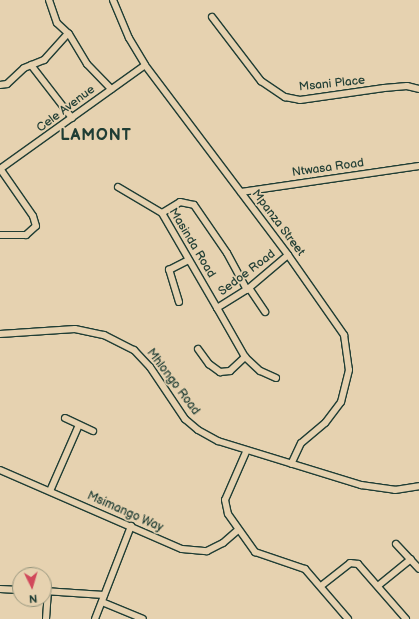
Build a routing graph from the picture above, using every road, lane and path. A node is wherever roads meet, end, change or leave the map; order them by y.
1 (49, 0) edge
2 (113, 0) edge
3 (212, 17) dead end
4 (68, 33) junction
5 (145, 65) junction
6 (31, 66) junction
7 (0, 85) edge
8 (111, 89) junction
9 (419, 89) edge
10 (72, 118) junction
11 (419, 166) edge
12 (0, 170) edge
13 (118, 187) dead end
14 (240, 192) junction
15 (162, 212) junction
16 (0, 235) edge
17 (288, 255) junction
18 (189, 260) junction
19 (248, 289) junction
20 (179, 302) dead end
21 (217, 308) junction
22 (265, 312) dead end
23 (0, 334) edge
24 (198, 349) dead end
25 (245, 357) junction
26 (276, 378) dead end
27 (65, 418) dead end
28 (79, 425) junction
29 (93, 431) dead end
30 (246, 452) junction
31 (291, 464) junction
32 (0, 470) edge
33 (419, 486) edge
34 (50, 491) junction
35 (130, 526) junction
36 (238, 530) junction
37 (396, 544) dead end
38 (411, 559) junction
39 (419, 569) edge
40 (378, 585) junction
41 (321, 586) junction
42 (0, 589) edge
43 (12, 590) edge
44 (52, 591) edge
45 (104, 595) junction
46 (102, 602) junction
47 (46, 607) edge
48 (46, 619) edge
49 (95, 619) edge
50 (143, 619) edge
51 (348, 619) edge
52 (406, 619) edge

1 - 4 street
2 - 5 street, Mpanza Street
3 - 9 street, Msani Place
4 - 6 street
4 - 8 street
5 - 8 street, Cele Avenue
5 - 14 street, Mpanza Street
6 - 7 street
6 - 10 street
8 - 10 street, Cele Avenue
10 - 12 street, Cele Avenue
11 - 14 street, Ntwasa Road
12 - 16 street, Cele Avenue
13 - 15 street, Masinda Road
14 - 17 street, Mpanza Street
15 - 18 street, Masinda Road
15 - 19 street
17 - 19 street, Sedoe Road
17 - 31 street, Mpanza Street
18 - 20 street
18 - 21 street, Masinda Road
19 - 21 street, Sedoe Road
19 - 22 street
21 - 25 street, Sedoe Road
23 - 30 street, Mhlongo Road
24 - 25 street
25 - 26 street, Sedoe Road
27 - 28 street
28 - 29 street
28 - 34 street
30 - 31 street, Mhlongo Road
30 - 36 street
31 - 33 street, Mhlongo Road
32 - 34 street, Msimango Way
34 - 35 street, Msimango Way
35 - 36 street, Msimango Way
35 - 45 street
36 - 41 street
37 - 38 street
38 - 39 street
38 - 40 street
40 - 41 street
40 - 52 street
41 - 51 street
42 - 43 street
44 - 45 street
45 - 46 street
46 - 49 street
46 - 50 street
47 - 48 street

